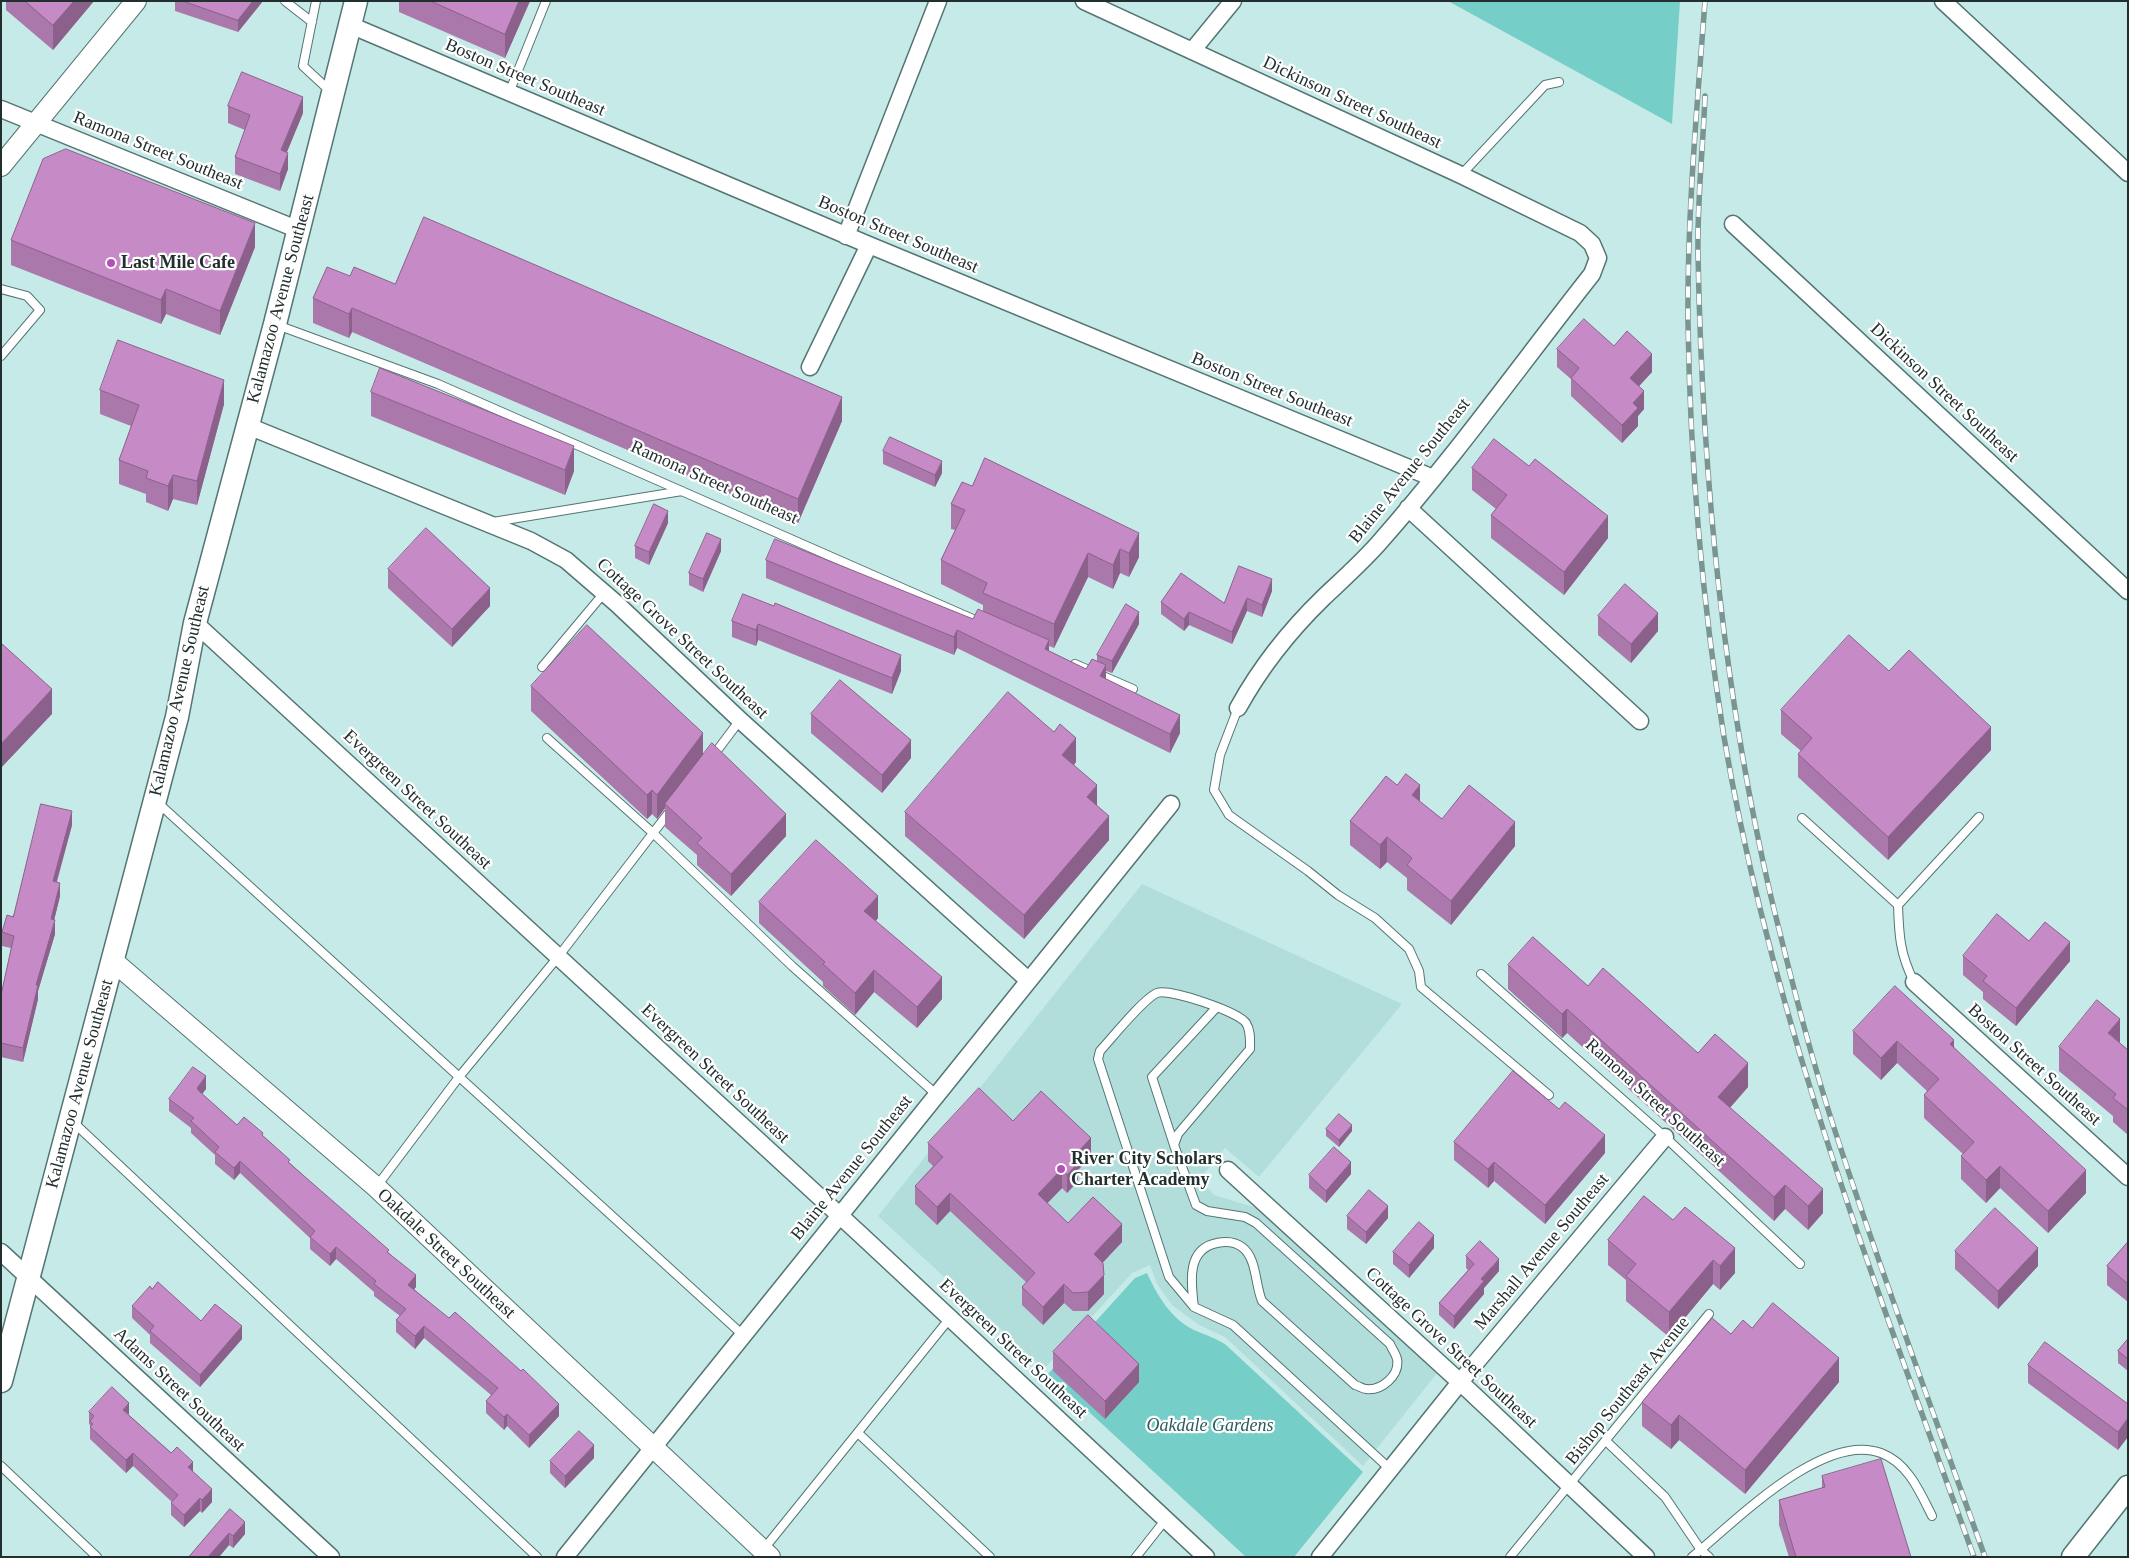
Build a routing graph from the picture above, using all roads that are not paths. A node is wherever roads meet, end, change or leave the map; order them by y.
1 (136, 1) edge
2 (285, 1) edge
3 (316, 1) edge
4 (356, 1) edge
5 (546, 1) edge
6 (938, 1) edge
7 (1084, 1) edge
8 (1233, 1) edge
9 (1943, 1) edge
10 (312, 22) junction
11 (350, 25) junction
12 (1192, 51) junction
13 (1559, 82) dead end
14 (509, 93) junction
15 (333, 94) junction
16 (1, 109) edge
17 (36, 122) junction
18 (1, 166) edge
19 (2128, 173) edge
20 (1462, 175) junction
21 (1732, 224) dead end
22 (299, 230) junction
23 (846, 236) junction
24 (869, 246) junction
25 (1596, 251) joint
26 (1, 289) edge
27 (275, 324) junction
28 (1, 356) edge
29 (810, 367) dead end
30 (248, 426) junction
31 (1433, 478) junction
32 (682, 491) junction
33 (1408, 508) junction
34 (484, 523) junction
35 (2128, 591) edge
36 (604, 593) junction
37 (195, 623) junction
38 (989, 626) edge
39 (1070, 662) edge
40 (542, 667) dead end
41 (1133, 689) dead end
42 (1238, 708) joint
43 (740, 720) junction
44 (1640, 721) dead end
45 (546, 738) dead end
46 (706, 766) edge
47 (154, 799) junction
48 (677, 803) edge
49 (1171, 804) dead end
50 (1980, 817) dead end
51 (1802, 818) dead end
52 (653, 833) junction
53 (1898, 905) junction
54 (558, 957) junction
55 (113, 961) junction
56 (1481, 974) dead end
57 (1028, 980) junction
58 (1914, 982) joint
59 (1216, 1008) junction
60 (459, 1077) junction
61 (937, 1095) junction
62 (1548, 1095) dead end
63 (71, 1120) junction
64 (1664, 1137) junction
65 (1174, 1145) junction
66 (1228, 1170) dead end
67 (2128, 1177) edge
68 (376, 1188) junction
69 (840, 1216) junction
70 (1, 1252) edge
71 (1800, 1264) dead end
72 (28, 1278) junction
73 (1194, 1307) junction
74 (1709, 1314) dead end
75 (950, 1318) junction
76 (744, 1336) junction
77 (1, 1381) edge
78 (1460, 1382) junction
79 (858, 1433) junction
80 (1606, 1441) junction
81 (654, 1449) junction
82 (1, 1466) edge
83 (1390, 1469) junction
84 (1570, 1486) junction
85 (2128, 1487) edge
86 (1932, 1516) dead end
87 (1166, 1519) junction
88 (1701, 1550) junction
89 (763, 1555) edge
90 (97, 1557) edge
91 (331, 1557) edge
92 (537, 1557) edge
93 (565, 1557) edge
94 (990, 1557) edge
95 (1136, 1557) edge
96 (1206, 1557) edge
97 (1320, 1557) edge
98 (1510, 1557) edge
99 (1646, 1557) edge
100 (1692, 1557) edge
101 (1709, 1557) edge
102 (2073, 1557) edge

1 - 17 street
2 - 10 lane
3 - 10 lane
4 - 11 main road, Kalamazoo Avenue Southeast
5 - 14 lane
6 - 23 street
7 - 12 street, Dickinson Street Southeast
8 - 12 street
9 - 19 street
10 - 15 lane
11 - 14 street, Boston Street Southeast
11 - 15 main road, Kalamazoo Avenue Southeast
12 - 20 street, Dickinson Street Southeast
13 - 20 lane
14 - 23 street, Boston Street Southeast
15 - 22 main road, Kalamazoo Avenue Southeast
16 - 17 street, Ramona Street Southeast
17 - 18 street
17 - 22 street, Ramona Street Southeast
20 - 25 street, Dickinson Street Southeast
21 - 35 street, Dickinson Street Southeast
22 - 27 main road, Kalamazoo Avenue Southeast
23 - 24 street, Boston Street Southeast
24 - 29 street
24 - 31 street, Boston Street Southeast
25 - 31 street, Blaine Avenue Southeast
26 - 28 lane
27 - 30 main road, Kalamazoo Avenue Southeast
27 - 32 lane, Ramona Street Southeast
30 - 34 street, Cottage Grove Street Southeast
30 - 37 main road, Kalamazoo Avenue Southeast
31 - 33 street, Blaine Avenue Southeast
32 - 34 lane
32 - 38 lane, Ramona Street Southeast
33 - 42 street, Blaine Avenue Southeast
33 - 44 street
34 - 36 street, Cottage Grove Street Southeast
36 - 40 lane
36 - 43 street, Cottage Grove Street Southeast
37 - 47 main road, Kalamazoo Avenue Southeast
37 - 54 street, Evergreen Street Southeast
39 - 41 lane
42 - 62 lane
43 - 46 lane
43 - 57 street, Cottage Grove Street Southeast
45 - 52 lane
47 - 55 main road, Kalamazoo Avenue Southeast
47 - 60 lane
48 - 52 lane
49 - 57 street, Blaine Avenue Southeast
50 - 53 lane
51 - 53 lane
52 - 54 lane
52 - 61 lane
53 - 58 lane
54 - 60 lane
54 - 69 street, Evergreen Street Southeast
55 - 63 main road, Kalamazoo Avenue Southeast
55 - 68 street, Oakdale Street Southeast
56 - 64 lane, Ramona Street Southeast
57 - 61 street, Blaine Avenue Southeast
58 - 67 street, Boston Street Southeast
59 - 65 lane
59 - 65 lane
59 - 73 lane
60 - 68 lane
60 - 76 lane
61 - 69 street, Blaine Avenue Southeast
63 - 72 main road, Kalamazoo Avenue Southeast
63 - 92 lane
64 - 71 lane, Ramona Street Southeast
64 - 78 street, Marshall Avenue Southeast
65 - 73 lane
66 - 78 street, Cottage Grove Street Southeast
68 - 81 street, Oakdale Street Southeast
69 - 75 street, Evergreen Street Southeast
69 - 76 street, Blaine Avenue Southeast
70 - 72 street, Adams Street Southeast
72 - 77 main road, Kalamazoo Avenue Southeast
72 - 91 street, Adams Street Southeast
73 - 83 lane
74 - 80 lane, Bishop Southeast Avenue
75 - 79 lane
75 - 87 street, Evergreen Street Southeast
76 - 81 street, Blaine Avenue Southeast
78 - 83 street, Marshall Avenue Southeast
78 - 84 street, Cottage Grove Street Southeast
79 - 89 lane
79 - 94 lane
80 - 84 lane, Bishop Southeast Avenue
80 - 88 lane
81 - 89 street, Oakdale Street Southeast
81 - 93 street, Blaine Avenue Southeast
82 - 90 lane
83 - 97 street, Marshall Avenue Southeast
84 - 98 lane, Bishop Southeast Avenue
84 - 99 street, Cottage Grove Street Southeast
85 - 102 main road
86 - 88 lane
87 - 95 lane
87 - 96 street, Evergreen Street Southeast
88 - 100 lane
88 - 101 lane

